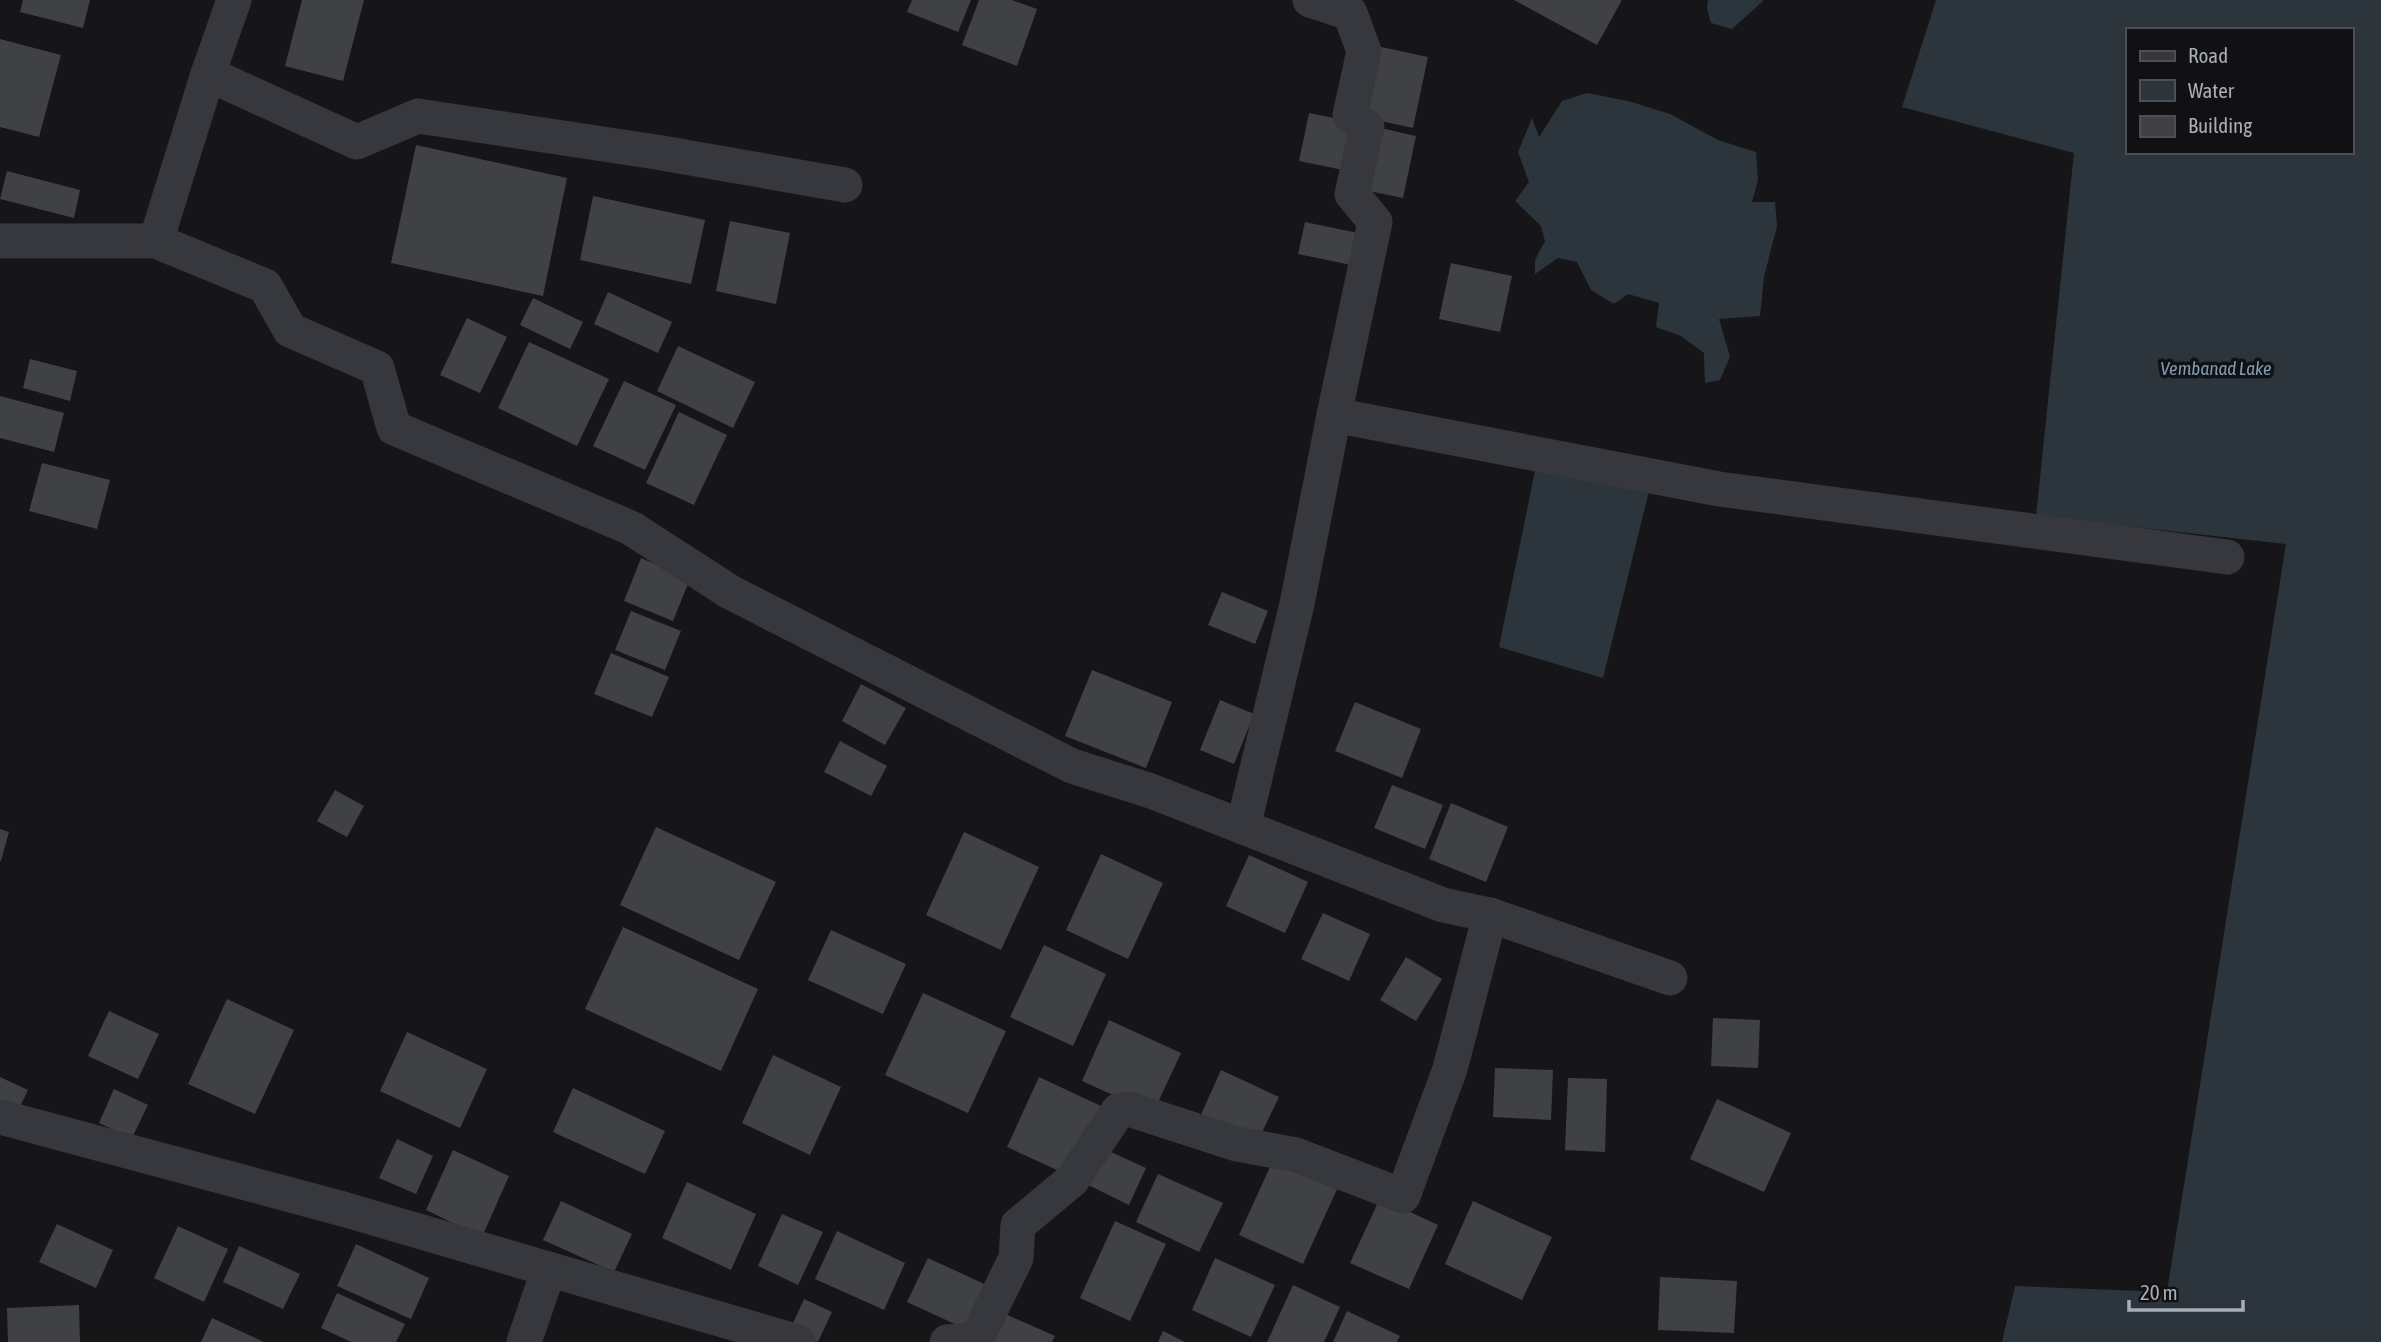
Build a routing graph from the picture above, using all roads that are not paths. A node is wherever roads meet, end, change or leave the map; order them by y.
1 (234, 0) edge
2 (1310, 0) edge
3 (208, 74) junction
4 (845, 185) dead end
5 (0, 241) edge
6 (156, 241) junction
7 (1334, 415) junction
8 (2227, 557) dead end
9 (1243, 827) junction
10 (1490, 915) junction
11 (1670, 978) dead end
12 (0, 1116) edge
13 (550, 1269) junction
14 (524, 1342) edge
15 (798, 1342) edge
16 (947, 1342) edge

1 - 3 street
2 - 7 street
3 - 4 street
3 - 6 street
5 - 6 street
6 - 9 street
7 - 8 street
7 - 9 street
9 - 10 street
10 - 11 street
10 - 16 street
12 - 13 street
13 - 14 street
13 - 15 street

